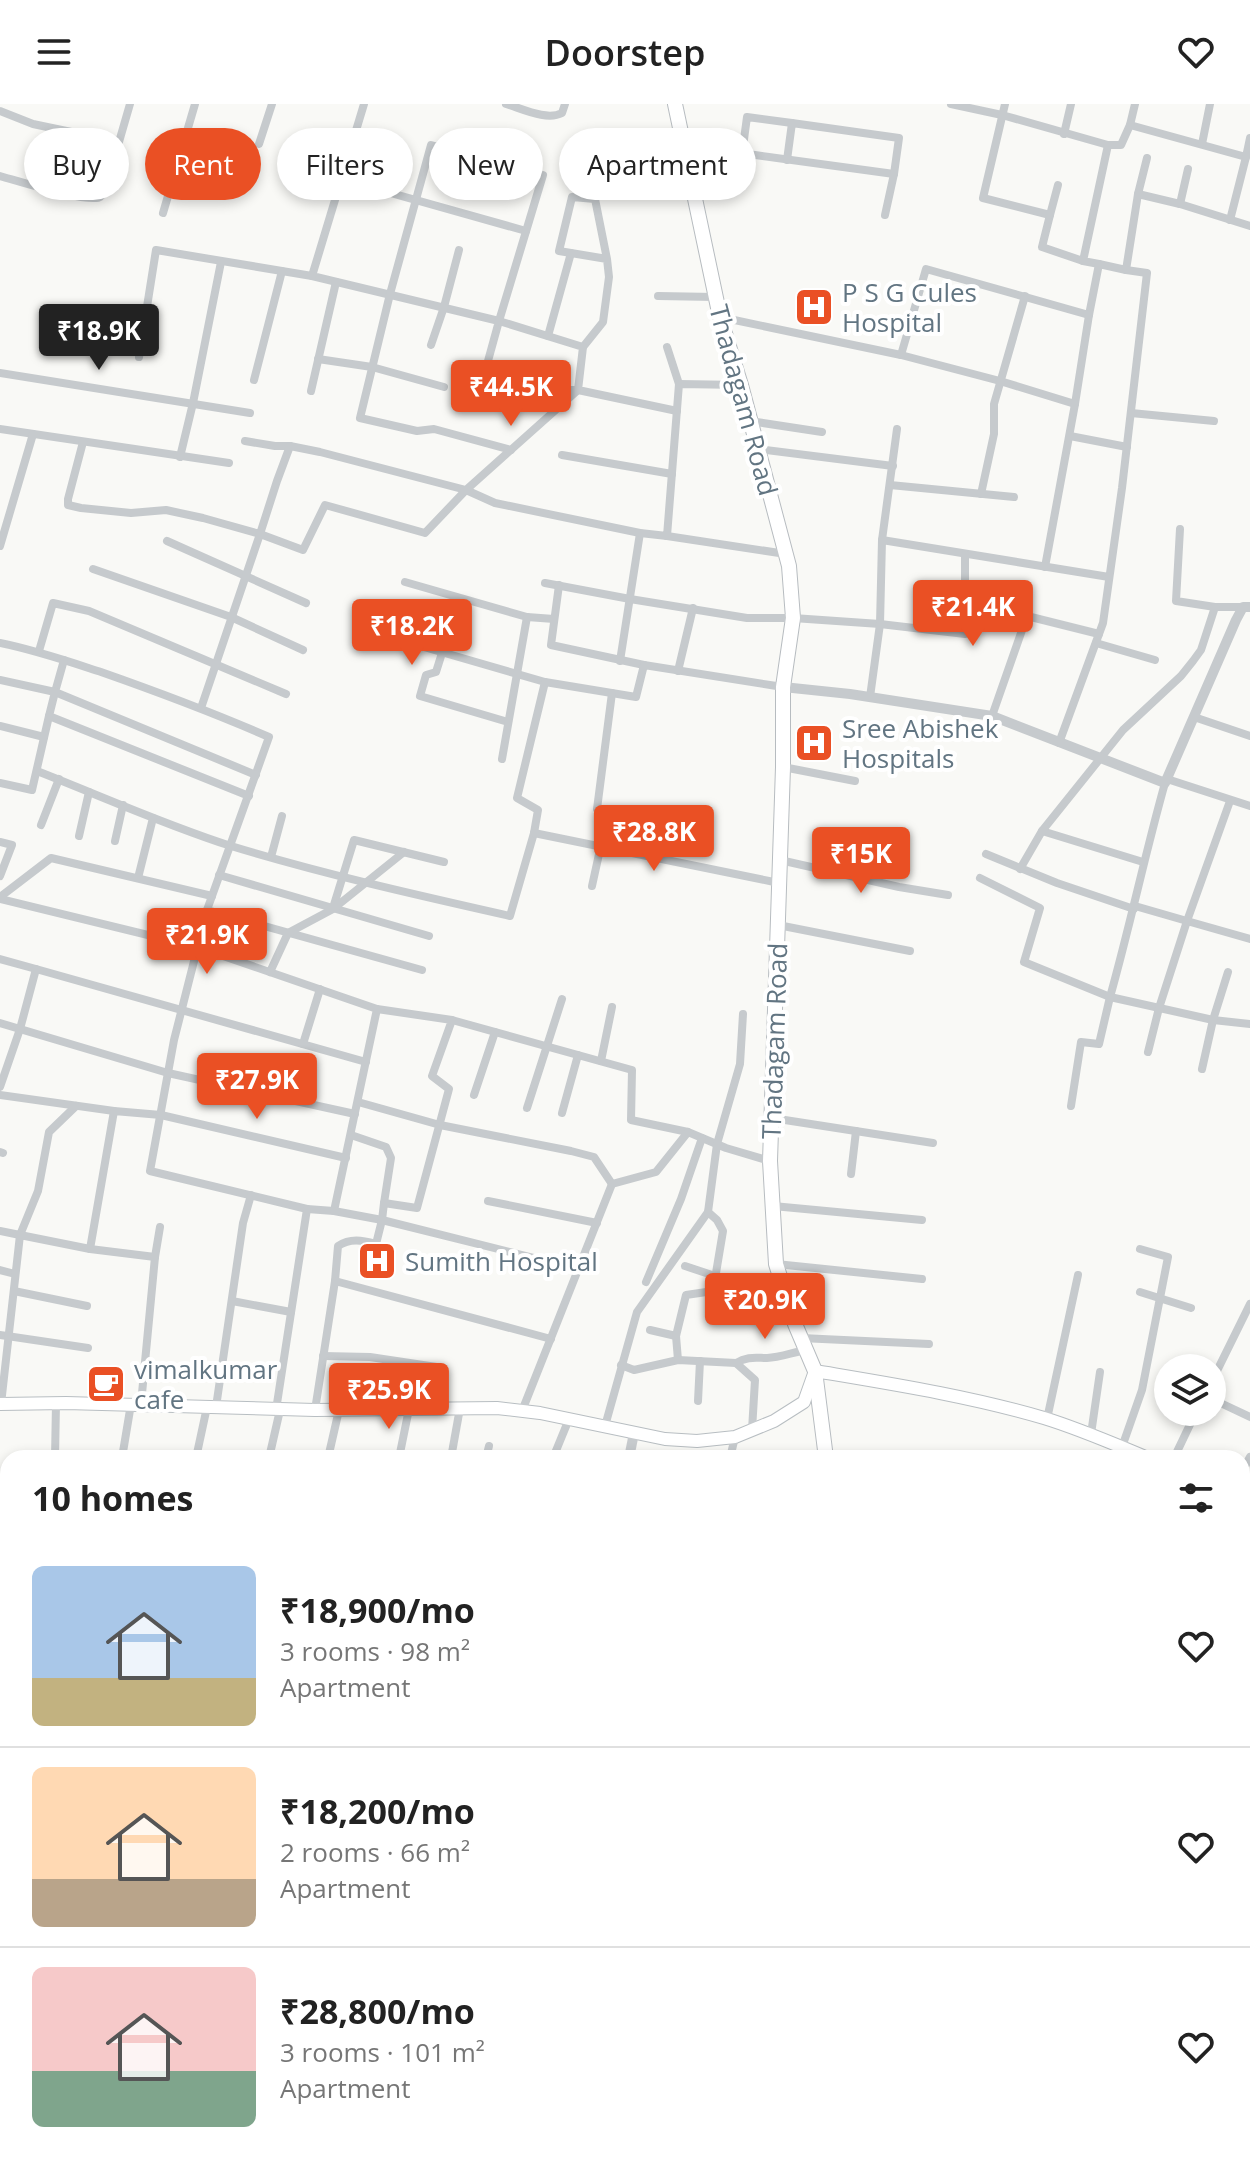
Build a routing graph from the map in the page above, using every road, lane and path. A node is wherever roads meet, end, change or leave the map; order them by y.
1 (130, 104) edge
2 (195, 104) edge
3 (272, 104) edge
4 (364, 104) edge
5 (506, 104) edge
6 (565, 104) edge
7 (675, 104) edge
8 (951, 104) edge
9 (1005, 104) edge
10 (1071, 104) edge
11 (1135, 104) edge
12 (1210, 104) edge
13 (0, 111) edge
14 (1002, 115) junction
15 (792, 123) junction
16 (1130, 125) junction
17 (52, 128) edge
18 (123, 128) edge
19 (357, 128) edge
20 (680, 128) edge
21 (746, 128) edge
22 (1064, 134) junction
23 (261, 138) edge
24 (1250, 138) edge
25 (1202, 144) junction
26 (1108, 145) junction
27 (756, 156) edge
28 (1246, 157) junction
29 (1147, 158) dead end
30 (787, 160) junction
31 (1188, 169) dead end
32 (894, 174) junction
33 (1246, 175) edge
34 (0, 176) edge
35 (24, 183) edge
36 (1058, 185) dead end
37 (1138, 194) junction
38 (335, 200) edge
39 (415, 200) junction
40 (695, 200) edge
41 (1180, 204) junction
42 (163, 213) dead end
43 (885, 215) dead end
44 (1050, 215) junction
45 (1230, 220) junction
46 (1250, 226) edge
47 (526, 231) junction
48 (459, 250) dead end
49 (571, 253) junction
50 (607, 259) junction
51 (1083, 261) junction
52 (221, 262) junction
53 (1099, 264) junction
54 (1126, 270) junction
55 (282, 271) junction
56 (312, 276) junction
57 (336, 282) junction
58 (390, 294) junction
59 (658, 296) dead end
60 (1025, 296) junction
61 (715, 297) junction
62 (444, 307) junction
63 (1089, 315) junction
64 (720, 317) junction
65 (499, 321) junction
66 (548, 336) junction
67 (431, 345) dead end
68 (583, 347) junction
69 (667, 347) dead end
70 (901, 355) junction
71 (139, 357) dead end
72 (318, 359) junction
73 (372, 367) junction
74 (0, 373) edge
75 (254, 380) dead end
76 (1000, 381) junction
77 (679, 384) junction
78 (741, 385) junction
79 (444, 387) dead end
80 (536, 390) dead end
81 (578, 390) junction
82 (311, 391) dead end
83 (193, 403) junction
84 (1075, 404) junction
85 (475, 408) dead end
86 (677, 411) junction
87 (250, 413) dead end
88 (1131, 413) junction
89 (750, 421) junction
90 (1214, 421) dead end
91 (0, 429) edge
92 (897, 429) dead end
93 (822, 432) dead end
94 (33, 434) junction
95 (1070, 436) junction
96 (245, 441) dead end
97 (83, 442) junction
98 (290, 446) junction
99 (1127, 447) junction
100 (758, 449) junction
101 (511, 450) junction
102 (562, 455) dead end
103 (180, 457) junction
104 (229, 463) dead end
105 (893, 466) junction
106 (672, 474) junction
107 (890, 485) junction
108 (466, 490) junction
109 (981, 494) junction
110 (1014, 497) dead end
111 (1180, 529) dead end
112 (640, 533) junction
113 (260, 534) junction
114 (667, 536) junction
115 (882, 540) junction
116 (167, 541) dead end
117 (0, 546) edge
118 (786, 554) junction
119 (965, 555) junction
120 (1045, 567) junction
121 (93, 569) dead end
122 (245, 577) junction
123 (1109, 577) junction
124 (405, 582) dead end
125 (545, 583) dead end
126 (559, 585) junction
127 (630, 599) junction
128 (306, 603) dead end
129 (1215, 607) junction
130 (1247, 607) edge
131 (693, 608) junction
132 (231, 617) junction
133 (527, 617) junction
134 (793, 618) junction
135 (554, 619) junction
136 (880, 624) junction
137 (1097, 639) junction
138 (0, 643) edge
139 (424, 647) dead end
140 (303, 650) dead end
141 (39, 651) junction
142 (442, 653) junction
143 (64, 660) junction
144 (1155, 660) dead end
145 (620, 661) junction
146 (216, 665) junction
147 (644, 665) junction
148 (678, 671) junction
149 (515, 675) junction
150 (0, 680) edge
151 (545, 682) junction
152 (783, 687) junction
153 (55, 692) junction
154 (612, 693) junction
155 (286, 694) dead end
156 (870, 697) junction
157 (201, 708) junction
158 (49, 716) junction
159 (992, 716) junction
160 (1194, 717) junction
161 (508, 722) junction
162 (0, 726) edge
163 (1250, 736) edge
164 (44, 737) junction
165 (1059, 743) junction
166 (502, 759) dead end
167 (1101, 759) junction
168 (783, 767) junction
169 (37, 771) junction
170 (256, 775) junction
171 (59, 779) junction
172 (855, 781) dead end
173 (1166, 781) junction
174 (0, 783) edge
175 (89, 792) junction
176 (249, 796) junction
177 (1230, 801) junction
178 (123, 805) junction
179 (1250, 806) edge
180 (597, 809) dead end
181 (282, 816) dead end
182 (153, 818) junction
183 (41, 825) dead end
184 (1042, 831) junction
185 (534, 833) junction
186 (79, 836) dead end
187 (115, 841) dead end
188 (0, 842) edge
189 (230, 845) junction
190 (601, 845) junction
191 (404, 852) junction
192 (986, 854) dead end
193 (271, 857) junction
194 (780, 860) junction
195 (444, 862) dead end
196 (1143, 862) junction
197 (1020, 869) junction
198 (219, 875) junction
199 (0, 876) edge
200 (343, 877) junction
201 (138, 878) junction
202 (980, 878) dead end
203 (366, 883) junction
204 (779, 883) junction
205 (592, 886) dead end
206 (948, 895) dead end
207 (212, 896) junction
208 (0, 898) edge
209 (1134, 908) junction
210 (333, 909) junction
211 (207, 910) junction
212 (1187, 921) junction
213 (778, 925) junction
214 (288, 933) junction
215 (429, 936) dead end
216 (1250, 939) edge
217 (197, 947) junction
218 (910, 951) dead end
219 (0, 959) edge
220 (36, 969) junction
221 (422, 970) dead end
222 (270, 972) junction
223 (1228, 972) dead end
224 (320, 989) junction
225 (1110, 997) junction
226 (562, 999) dead end
227 (612, 1007) dead end
228 (1159, 1008) junction
229 (377, 1009) junction
230 (182, 1010) junction
231 (743, 1014) dead end
232 (452, 1020) junction
233 (1213, 1020) junction
234 (0, 1023) edge
235 (1250, 1024) edge
236 (20, 1029) junction
237 (495, 1032) junction
238 (303, 1044) junction
239 (546, 1046) junction
240 (1148, 1052) dead end
241 (578, 1055) junction
242 (601, 1061) junction
243 (366, 1062) junction
244 (1202, 1069) dead end
245 (168, 1073) junction
246 (0, 1087) edge
247 (0, 1095) edge
248 (474, 1095) dead end
249 (358, 1102) junction
250 (76, 1106) junction
251 (1071, 1106) dead end
252 (527, 1108) dead end
253 (114, 1111) junction
254 (562, 1113) dead end
255 (355, 1114) junction
256 (161, 1115) junction
257 (772, 1118) junction
258 (440, 1125) junction
259 (856, 1131) junction
260 (688, 1132) junction
261 (351, 1135) junction
262 (702, 1138) junction
263 (933, 1143) dead end
264 (717, 1144) junction
265 (346, 1158) junction
266 (770, 1161) junction
267 (851, 1174) dead end
268 (612, 1184) junction
269 (251, 1195) junction
270 (488, 1201) dead end
271 (384, 1203) junction
272 (773, 1206) junction
273 (307, 1209) junction
274 (334, 1211) junction
275 (708, 1212) junction
276 (382, 1220) junction
277 (922, 1220) dead end
278 (597, 1223) junction
279 (160, 1227) dead end
280 (0, 1231) edge
281 (20, 1235) junction
282 (90, 1249) junction
283 (1140, 1249) dead end
284 (155, 1257) junction
285 (776, 1264) junction
286 (685, 1266) dead end
287 (578, 1269) junction
288 (0, 1270) edge
289 (15, 1274) junction
290 (1078, 1275) dead end
291 (715, 1276) junction
292 (922, 1279) dead end
293 (335, 1281) junction
294 (646, 1282) dead end
295 (14, 1291) junction
296 (1140, 1292) dead end
297 (1160, 1298) junction
298 (232, 1301) junction
299 (1250, 1304) edge
300 (87, 1306) dead end
301 (1191, 1308) dead end
302 (291, 1312) junction
303 (1239, 1328) junction
304 (650, 1330) dead end
305 (1250, 1332) edge
306 (4, 1336) edge
307 (676, 1336) junction
308 (551, 1339) junction
309 (804, 1344) junction
310 (929, 1344) dead end
311 (88, 1348) dead end
312 (1226, 1354) edge
313 (323, 1356) junction
314 (678, 1360) junction
315 (700, 1361) junction
316 (736, 1363) junction
317 (621, 1365) junction
318 (443, 1368) dead end
319 (815, 1371) junction
320 (1100, 1372) dead end
321 (698, 1401) dead end
322 (56, 1403) junction
323 (1, 1404) edge
324 (136, 1404) junction
325 (1226, 1406) edge
326 (212, 1407) junction
327 (460, 1408) junction
328 (409, 1409) junction
329 (278, 1410) junction
330 (315, 1410) junction
331 (339, 1410) junction
332 (522, 1411) junction
333 (1250, 1417) edge
334 (569, 1419) junction
335 (1047, 1419) junction
336 (605, 1426) junction
337 (1189, 1426) edge
338 (752, 1430) junction
339 (634, 1433) junction
340 (1091, 1434) junction
341 (735, 1437) junction
342 (489, 1446) dead end
343 (1122, 1447) junction
344 (55, 1450) edge
345 (124, 1450) edge
346 (199, 1450) edge
347 (270, 1450) edge
348 (330, 1450) edge
349 (401, 1450) edge
350 (452, 1450) edge
351 (488, 1450) edge
352 (556, 1450) edge
353 (631, 1450) edge
354 (732, 1450) edge
355 (825, 1450) edge
356 (1129, 1450) edge
357 (1178, 1450) edge

1 - 18 street
2 - 42 street
3 - 23 street
4 - 19 street
5 - 6 street
7 - 20 main road, Thadagam Road
8 - 14 street
9 - 14 street
10 - 22 street
11 - 16 street
12 - 25 street
13 - 17 street
14 - 22 street
14 - 44 street
15 - 21 street
15 - 30 street
15 - 32 street
16 - 25 street
16 - 26 street
22 - 26 street
24 - 28 street
25 - 28 street
26 - 51 street
27 - 30 street
28 - 33 street
29 - 37 street
30 - 32 street
31 - 41 street
32 - 43 street
33 - 45 street
34 - 35 street
36 - 44 street
37 - 41 street
37 - 54 street
38 - 56 street
39 - 47 street
39 - 47 street
39 - 58 street
40 - 61 main road, Thadagam Road
41 - 45 street
44 - 51 street
45 - 46 street
47 - 65 street
48 - 62 street
49 - 50 street
49 - 50 street
49 - 66 street
50 - 68 street
51 - 53 street
52 - 55 street
52 - 71 street
52 - 83 street
53 - 54 street
53 - 63 street
54 - 88 street
55 - 56 street
55 - 75 street
56 - 57 street
57 - 58 street
57 - 72 street
58 - 62 street
58 - 73 street
59 - 61 street
60 - 63 street
60 - 70 street
60 - 76 street
61 - 64 main road, Thadagam Road
62 - 65 street
62 - 67 street
63 - 84 street
64 - 70 street
64 - 78 main road, Thadagam Road
65 - 66 street
65 - 85 street
66 - 68 street
68 - 81 street
69 - 77 street
70 - 76 street
72 - 73 street
72 - 82 street
73 - 79 street
73 - 101 street
74 - 83 street
76 - 84 street
76 - 109 street
77 - 78 street
77 - 86 street
78 - 89 main road, Thadagam Road
80 - 81 street
81 - 86 street
81 - 101 street
83 - 87 street
83 - 103 street
84 - 95 street
86 - 106 street
88 - 90 street
88 - 99 street
89 - 93 street
89 - 100 main road, Thadagam Road
91 - 94 street
92 - 105 street
94 - 97 street
94 - 117 street
95 - 99 street
95 - 120 street
96 - 98 street
97 - 103 street
97 - 113 street
98 - 108 street
98 - 113 street
99 - 123 street
100 - 105 street
100 - 118 main road, Thadagam Road
101 - 108 street
102 - 106 street
103 - 104 street
105 - 107 street
106 - 114 street
107 - 109 street
107 - 115 street
108 - 112 street
108 - 113 street
109 - 110 street
111 - 129 street
112 - 114 street
112 - 127 street
113 - 122 street
114 - 118 street
115 - 119 street
115 - 136 street
116 - 122 street
118 - 134 main road, Thadagam Road
119 - 120 street
119 - 136 street
120 - 123 street
121 - 132 street
122 - 128 street
122 - 132 street
123 - 137 street
124 - 133 street
125 - 126 street
126 - 127 street
126 - 135 street
127 - 131 street
127 - 145 street
129 - 130 street
129 - 167 street
130 - 160 street
131 - 134 street
131 - 148 street
132 - 140 street
132 - 146 street
133 - 135 street
133 - 149 street
134 - 136 street
134 - 152 main road, Thadagam Road
135 - 145 street
136 - 156 street
137 - 144 street
137 - 159 street
137 - 165 street
138 - 141 street
139 - 142 street
141 - 143 street
141 - 146 street
142 - 149 street
142 - 161 street
143 - 153 street
143 - 157 street
145 - 147 street
146 - 155 street
146 - 157 street
147 - 148 street
147 - 154 street
148 - 152 street
149 - 151 street
149 - 161 street
150 - 153 street
151 - 154 street
151 - 185 street
152 - 156 street
152 - 168 main road, Thadagam Road
153 - 158 street
153 - 170 street
154 - 180 street
156 - 159 street
157 - 170 street
158 - 164 street
158 - 176 street
159 - 165 street
160 - 163 street
160 - 173 street
161 - 166 street
162 - 164 street
164 - 169 street
165 - 167 street
167 - 173 street
167 - 184 street
168 - 172 street
168 - 194 main road, Thadagam Road
169 - 171 street
169 - 174 street
170 - 176 street
171 - 175 street
171 - 183 street
173 - 177 street
173 - 196 street
175 - 178 street
175 - 186 street
176 - 189 street
177 - 179 street
177 - 212 street
178 - 182 street
178 - 187 street
181 - 193 street
182 - 189 street
182 - 201 street
184 - 196 street
184 - 197 street
185 - 190 street
185 - 203 street
188 - 199 street
189 - 193 street
189 - 198 street
190 - 204 street
190 - 205 street
191 - 195 street
191 - 200 street
191 - 203 street
192 - 197 street
193 - 200 street
194 - 204 main road, Thadagam Road
194 - 206 street
196 - 209 street
197 - 209 street
198 - 207 street
198 - 210 street
200 - 203 street
200 - 210 street
201 - 207 street
201 - 208 street
202 - 225 street
203 - 210 street
204 - 213 main road, Thadagam Road
207 - 211 street
208 - 217 street
209 - 212 street
209 - 225 street
210 - 214 street
210 - 215 street
211 - 214 street
211 - 217 street
212 - 216 street
212 - 228 street
213 - 218 street
213 - 257 main road, Thadagam Road
214 - 221 street
214 - 222 street
217 - 222 street
217 - 230 street
219 - 220 street
220 - 230 street
220 - 236 street
222 - 224 street
223 - 233 street
224 - 229 street
224 - 238 street
225 - 228 street
225 - 251 street
226 - 239 street
227 - 242 street
228 - 233 street
228 - 240 street
229 - 232 street
229 - 243 street
230 - 238 street
230 - 245 street
231 - 264 street
232 - 237 street
232 - 258 street
233 - 235 street
233 - 244 street
234 - 236 street
236 - 245 street
236 - 246 street
237 - 239 street
237 - 248 street
238 - 243 street
239 - 241 street
239 - 252 street
241 - 242 street
241 - 254 street
242 - 260 street
243 - 249 street
245 - 255 street
245 - 256 street
247 - 250 street
249 - 255 street
249 - 258 street
250 - 253 street
250 - 281 street
253 - 256 street
253 - 282 street
255 - 261 street
256 - 265 street
256 - 269 street
257 - 259 street
257 - 266 main road, Thadagam Road
258 - 268 street
258 - 271 street
259 - 263 street
259 - 267 street
260 - 262 street
260 - 268 street
261 - 265 street
261 - 271 street
262 - 264 street
262 - 294 street
264 - 266 street
264 - 275 street
265 - 274 street
266 - 272 main road, Thadagam Road
268 - 278 street
269 - 273 street
269 - 298 street
270 - 278 street
271 - 276 street
272 - 277 street
272 - 285 main road, Thadagam Road
273 - 274 street
273 - 302 street
274 - 276 street
275 - 291 street
275 - 317 street
276 - 287 street
276 - 293 street
278 - 287 street
279 - 284 street
280 - 281 street
281 - 282 street
281 - 289 street
282 - 284 street
283 - 297 street
284 - 324 street
285 - 292 street
285 - 309 main road, Thadagam Road
286 - 291 street
287 - 308 street
288 - 289 street
289 - 295 street
290 - 335 street
291 - 307 street
293 - 308 street
293 - 313 street
295 - 300 street
295 - 306 street
296 - 297 street
297 - 301 street
297 - 343 street
298 - 302 street
298 - 326 street
299 - 303 street
302 - 329 street
303 - 305 street
303 - 312 street
304 - 307 street
306 - 311 street
306 - 323 street
307 - 314 street
308 - 332 street
309 - 310 street
309 - 316 street
309 - 319 main road, Thadagam Road
313 - 318 street
313 - 330 street
314 - 315 street
314 - 317 street
315 - 316 street
315 - 321 street
316 - 338 street
317 - 336 street
319 - 335 main road
319 - 338 main road
319 - 355 main road, Thadagam Road
320 - 340 street
322 - 323 main road
322 - 324 main road
322 - 344 street
324 - 326 main road
324 - 345 street
325 - 333 street
326 - 329 main road
326 - 346 street
327 - 328 main road
327 - 332 main road
327 - 350 street
328 - 331 main road
328 - 349 street
329 - 330 main road
329 - 347 street
330 - 331 main road
331 - 348 street
332 - 334 main road
334 - 336 main road
334 - 352 street
335 - 340 main road
336 - 339 main road
337 - 357 street
338 - 341 main road
339 - 341 main road
339 - 353 street
340 - 343 main road
341 - 354 street
342 - 351 street
343 - 356 main road

